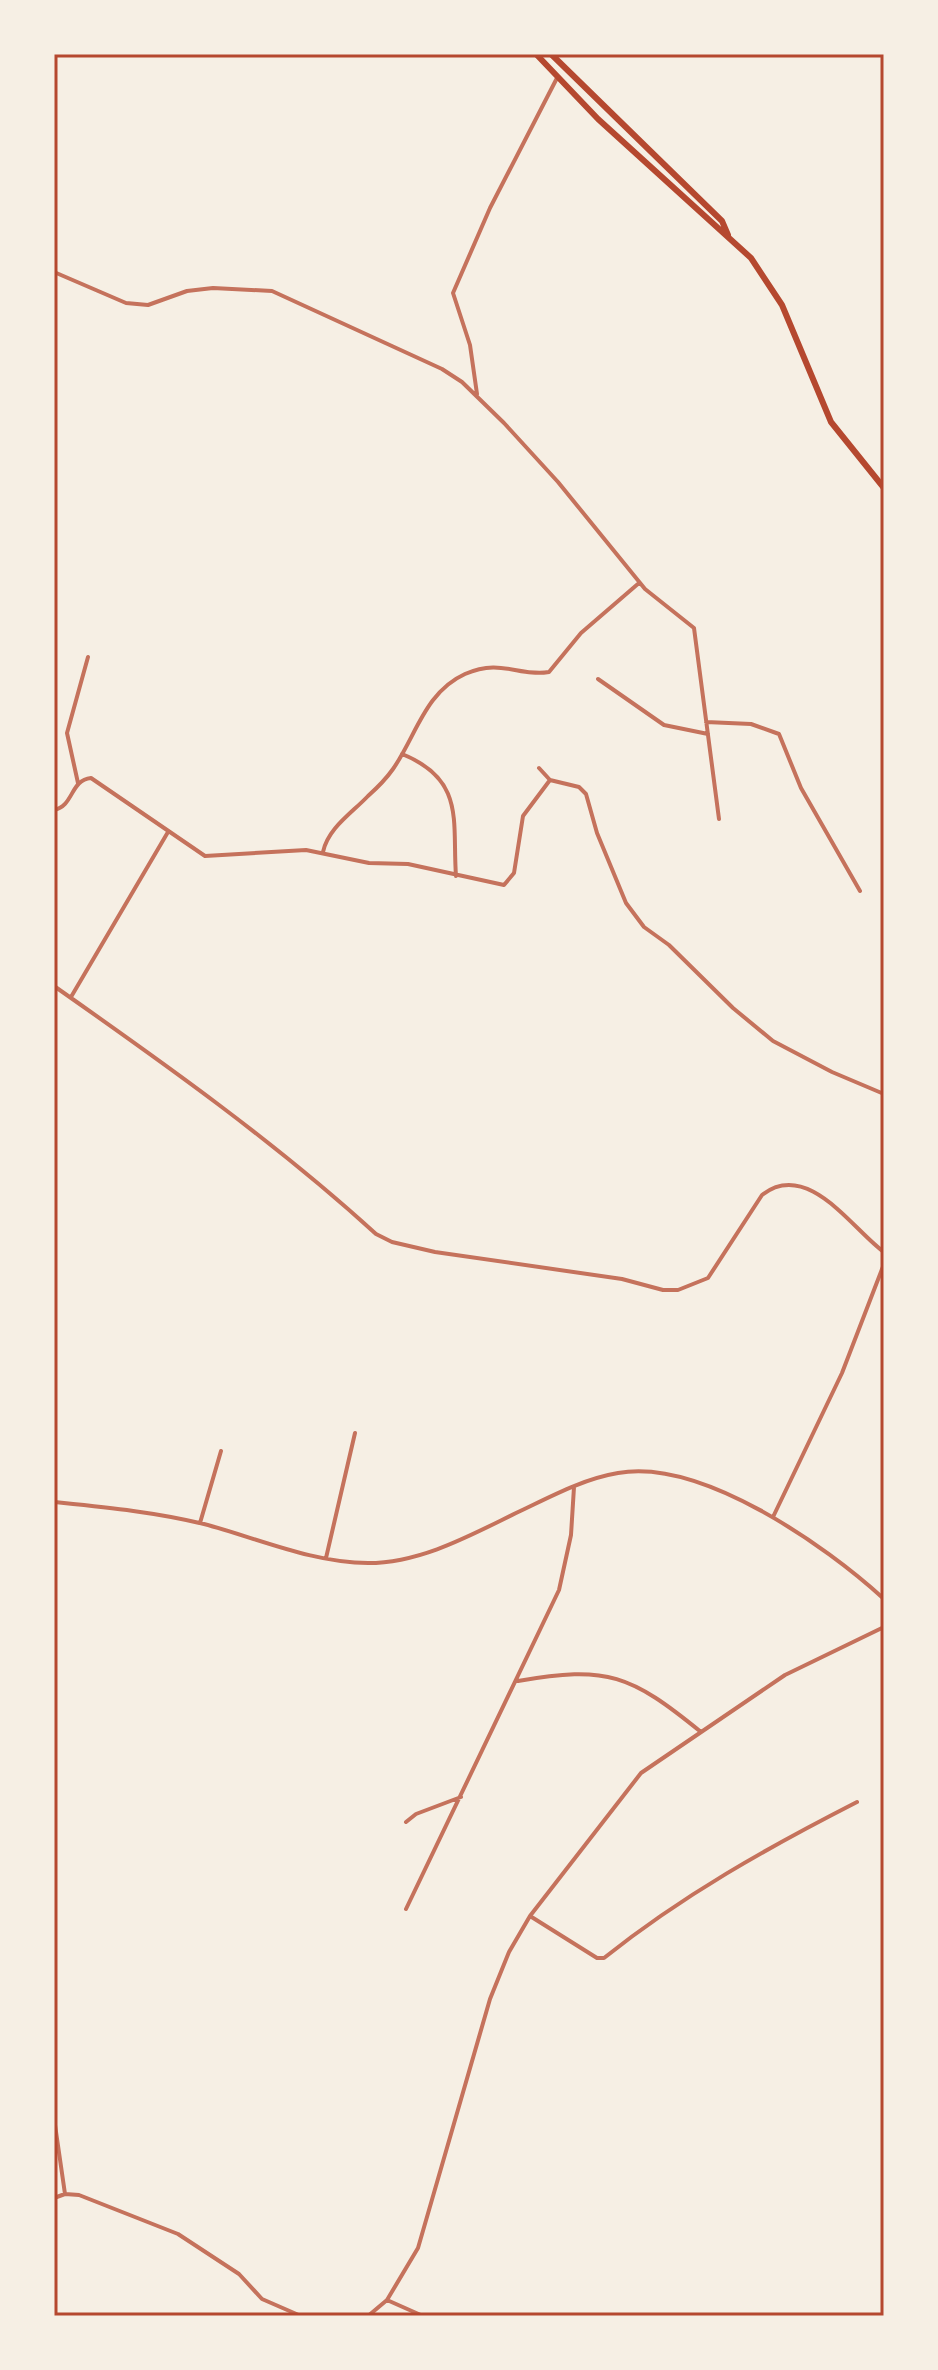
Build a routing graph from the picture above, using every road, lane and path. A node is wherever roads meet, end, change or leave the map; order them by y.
1 (536, 54) edge
2 (551, 54) edge
3 (558, 78) junction
4 (728, 235) junction
5 (54, 272) edge
6 (478, 396) junction
7 (884, 488) edge
8 (639, 583) junction
9 (88, 657) dead end
10 (598, 679) dead end
11 (706, 722) junction
12 (708, 734) junction
13 (402, 754) junction
14 (539, 768) dead end
15 (550, 780) junction
16 (78, 783) junction
17 (54, 810) edge
18 (719, 819) dead end
19 (168, 832) junction
20 (323, 852) junction
21 (456, 876) junction
22 (860, 891) dead end
23 (54, 986) edge
24 (71, 997) junction
25 (884, 1094) edge
26 (884, 1252) edge
27 (884, 1264) edge
28 (355, 1433) dead end
29 (221, 1451) dead end
30 (574, 1487) junction
31 (54, 1502) edge
32 (773, 1517) junction
33 (200, 1523) junction
34 (326, 1558) junction
35 (884, 1599) edge
36 (884, 1627) edge
37 (518, 1681) junction
38 (701, 1732) junction
39 (464, 1795) junction
40 (857, 1802) dead end
41 (406, 1822) dead end
42 (406, 1909) dead end
43 (530, 1916) junction
44 (54, 2121) edge
45 (65, 2194) junction
46 (54, 2198) edge
47 (387, 2300) junction
48 (301, 2316) edge
49 (368, 2316) edge
50 (423, 2316) edge

1 - 3 highway
2 - 4 highway
3 - 4 highway
3 - 6 street
4 - 7 highway
5 - 6 street
6 - 8 street
8 - 11 street
8 - 13 street
9 - 16 street
10 - 12 street
11 - 12 street
11 - 22 street
12 - 18 street
13 - 20 street
13 - 21 street
14 - 15 street
15 - 21 street
15 - 25 street
16 - 17 street
16 - 19 street
19 - 20 street
19 - 24 street
20 - 21 street
23 - 24 street
24 - 26 street
27 - 32 street
28 - 34 street
29 - 33 street
30 - 32 street
30 - 34 street
30 - 37 street
31 - 33 street
32 - 35 street
33 - 34 street
36 - 38 street
37 - 38 street
37 - 39 street
38 - 43 street
39 - 41 street
39 - 42 street
40 - 43 street
43 - 47 street
44 - 45 street
45 - 46 street
45 - 48 street
47 - 49 street
47 - 50 street

